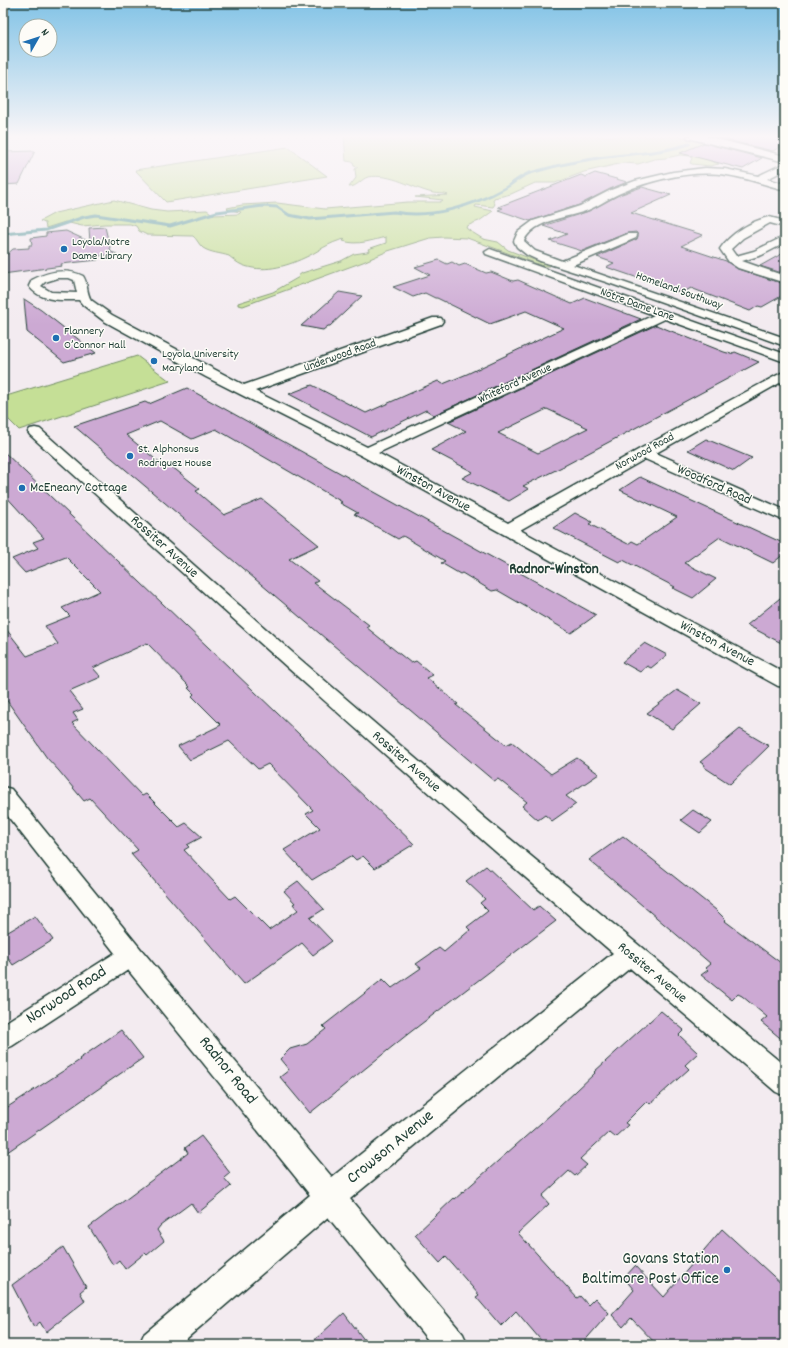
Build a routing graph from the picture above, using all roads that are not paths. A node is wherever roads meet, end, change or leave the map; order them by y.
1 (601, 199) edge
2 (785, 224) edge
3 (632, 236) dead end
4 (785, 239) edge
5 (490, 252) dead end
6 (732, 260) junction
7 (563, 265) junction
8 (785, 280) edge
9 (83, 296) dead end
10 (664, 315) junction
11 (437, 321) dead end
12 (785, 342) edge
13 (785, 358) edge
14 (785, 376) edge
15 (244, 390) junction
16 (35, 432) dead end
17 (366, 453) junction
18 (643, 453) junction
19 (785, 516) edge
20 (507, 530) junction
21 (785, 681) edge
22 (3, 795) edge
23 (629, 954) junction
24 (131, 955) junction
25 (3, 1038) edge
26 (785, 1083) edge
27 (330, 1197) junction
28 (155, 1345) edge
29 (452, 1345) edge

1 - 7 street, Homeland Southway
2 - 6 street
3 - 7 street
4 - 6 street
5 - 10 street, Notre Dame Lane
6 - 8 street
7 - 12 street, Homeland Southway
9 - 15 street, Winston Avenue
10 - 13 street, Notre Dame Lane
10 - 17 street, Whiteford Avenue
11 - 15 street, Underwood Road
14 - 18 street, Norwood Road
15 - 17 street, Winston Avenue
16 - 23 street, Rossiter Avenue
17 - 20 street, Winston Avenue
18 - 19 street, Woodford Road
18 - 20 street, Norwood Road
20 - 21 street, Winston Avenue
22 - 24 street, Radnor Road
23 - 26 street, Rossiter Avenue
23 - 27 street, Crowson Avenue
24 - 25 street, Norwood Road
24 - 27 street, Radnor Road
27 - 28 street, Crowson Avenue
27 - 29 street, Radnor Road

